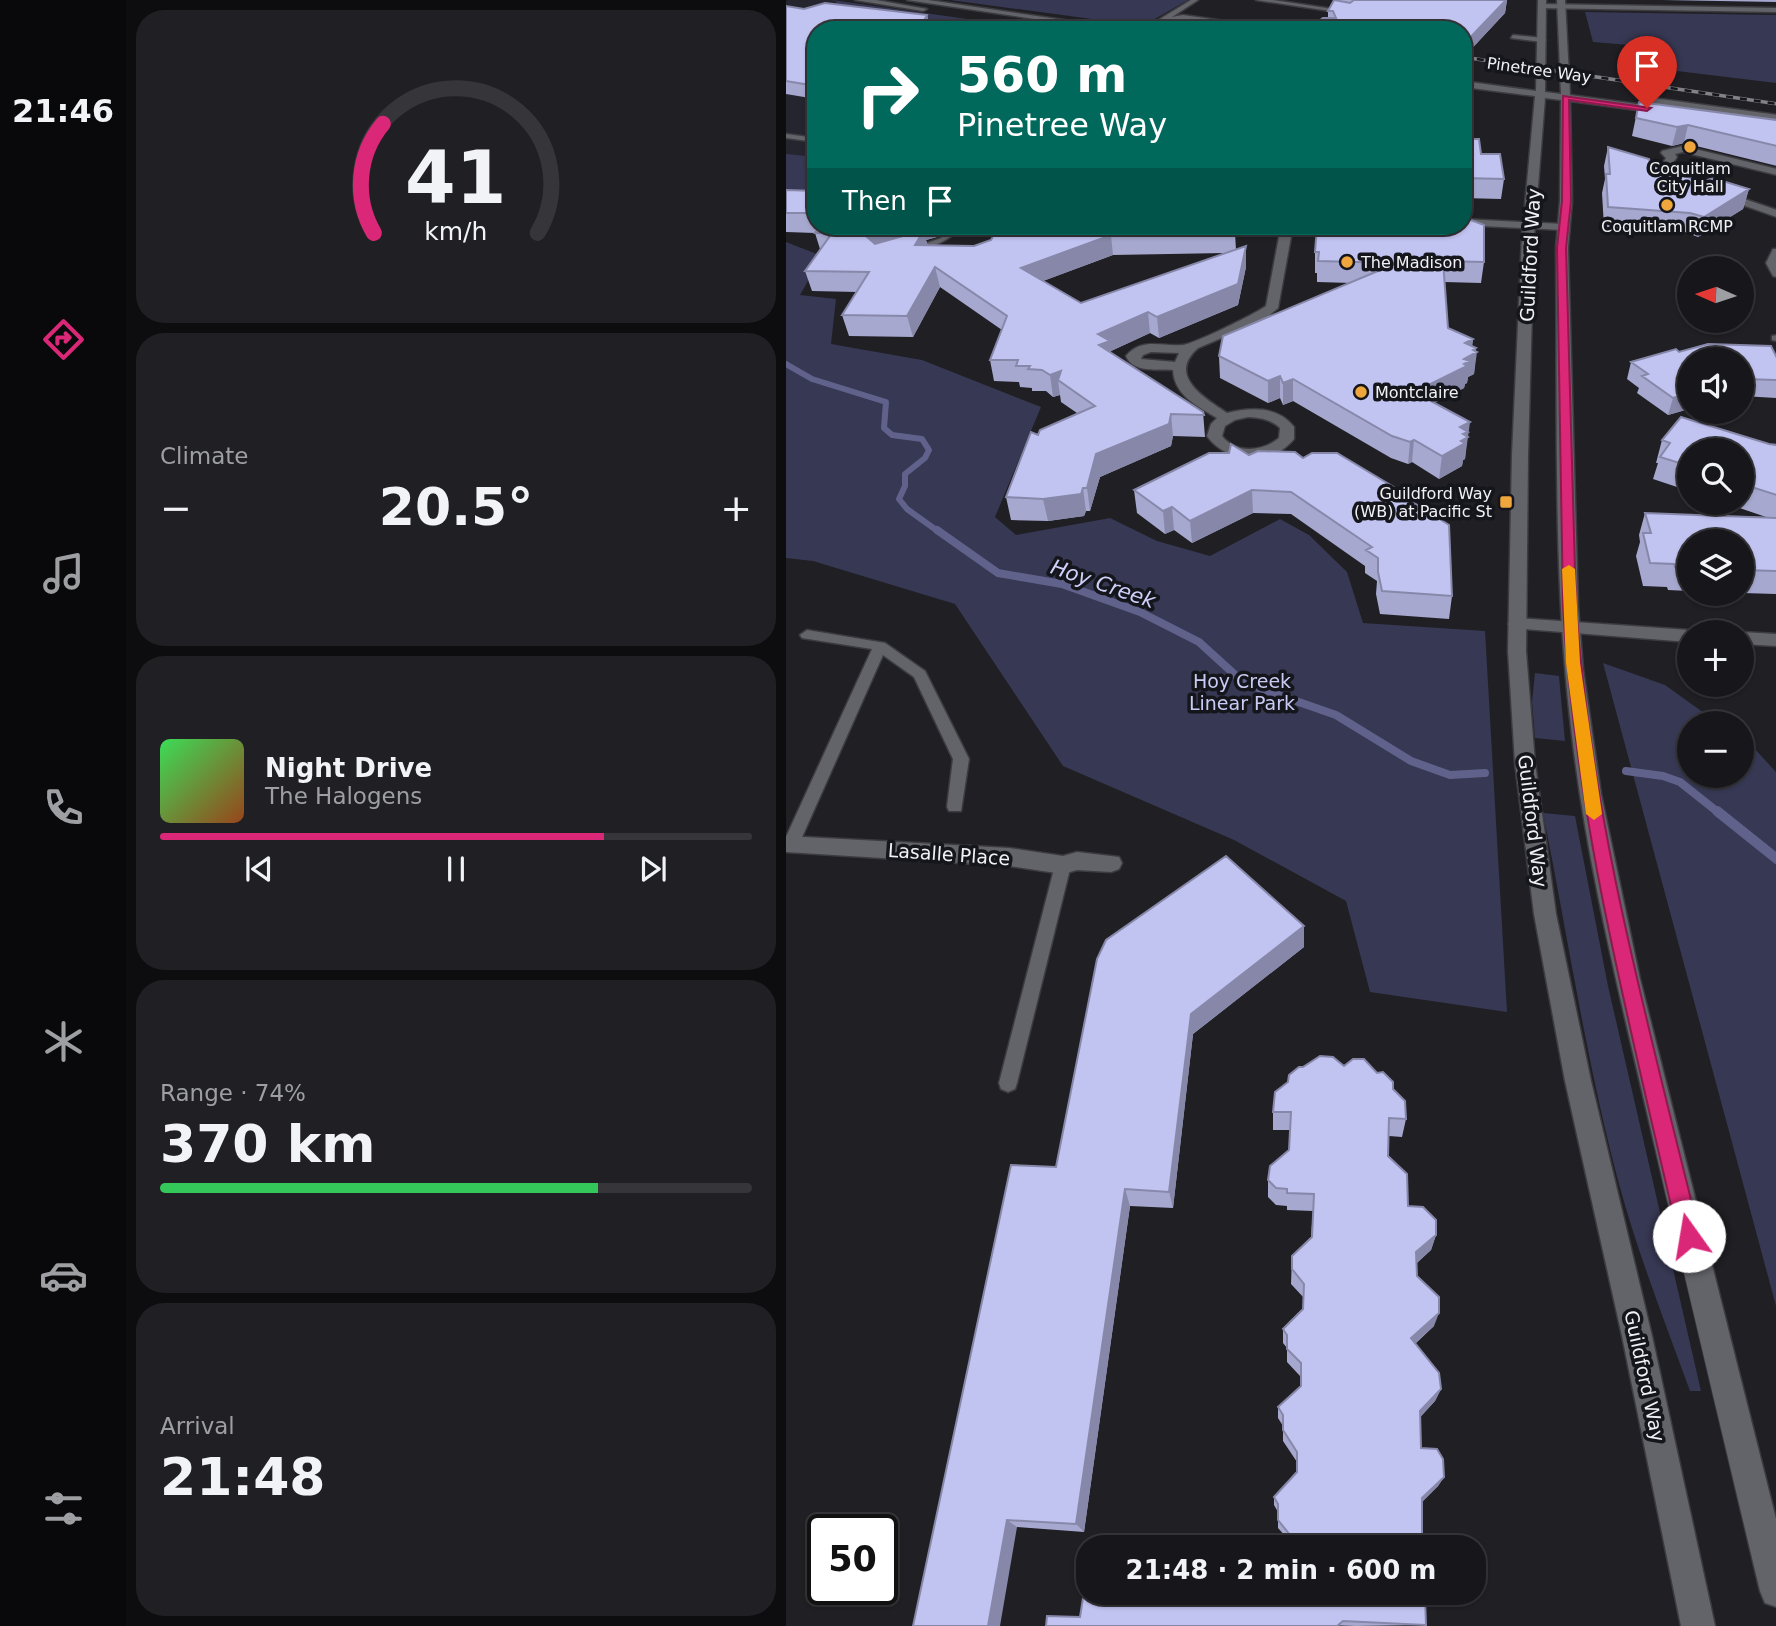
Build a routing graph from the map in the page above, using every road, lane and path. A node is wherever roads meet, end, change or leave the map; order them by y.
1 (859, 0) edge
2 (911, 0) edge
3 (1195, 0) edge
4 (1259, 0) edge
5 (1276, 2) junction
6 (1337, 3) edge
7 (1542, 3) edge
8 (1561, 3) edge
9 (1776, 10) edge
10 (1350, 12) edge
11 (1161, 20) joint
12 (1010, 21) edge
13 (1063, 21) edge
14 (1214, 21) edge
15 (1513, 37) dead end
16 (1543, 40) junction
17 (1472, 77) edge
18 (1472, 84) edge
19 (1540, 90) junction
20 (1565, 93) junction
21 (1776, 118) edge
22 (1776, 127) edge
23 (786, 136) edge
24 (807, 139) edge
25 (1776, 172) edge
26 (1655, 179) edge
27 (1709, 190) edge
28 (1776, 214) edge
29 (1472, 222) edge
30 (1530, 224) junction
31 (1563, 227) junction
32 (948, 235) edge
33 (1285, 235) edge
34 (1776, 252) edge
35 (896, 256) edge
36 (1776, 273) edge
37 (1188, 349) junction
38 (1180, 366) junction
39 (1226, 418) dead end
40 (1517, 624) junction
41 (1571, 629) junction
42 (807, 635) dead end
43 (1677, 635) edge
44 (1754, 639) edge
45 (1776, 640) edge
46 (880, 646) junction
47 (955, 807) dead end
48 (788, 844) edge
49 (1111, 863) dead end
50 (1063, 865) junction
51 (1008, 1083) dead end
52 (1776, 1591) edge
53 (1698, 1626) edge

1 - 12 main road
2 - 13 main road
3 - 11 lane
4 - 5 lane
5 - 6 lane
5 - 10 lane
7 - 8 main road
7 - 16 main road, Guildford Way
8 - 9 main road
8 - 20 main road, Guildford Way
11 - 14 lane
15 - 16 lane
16 - 19 main road, Guildford Way
17 - 19 main road, Pinetree Way
18 - 19 main road, Pinetree Way
19 - 20 main road, Pinetree Way
19 - 30 main road, Guildford Way
20 - 21 main road, Pinetree Way
20 - 22 main road, Pinetree Way
20 - 31 main road, Guildford Way
23 - 24 lane
25 - 26 main road
27 - 28 main road
29 - 30 main road
30 - 31 main road
30 - 40 main road, Guildford Way
31 - 41 main road, Guildford Way
32 - 35 lane
33 - 37 main road
34 - 36 main road
37 - 38 main road
37 - 38 main road
38 - 39 main road
40 - 41 main road
40 - 53 main road, Guildford Way
41 - 43 main road
41 - 52 main road, Guildford Way
42 - 46 lane
44 - 45 main road
46 - 47 lane
46 - 48 lane
48 - 50 main road, Lasalle Place
49 - 50 main road, Lasalle Place
50 - 51 lane

